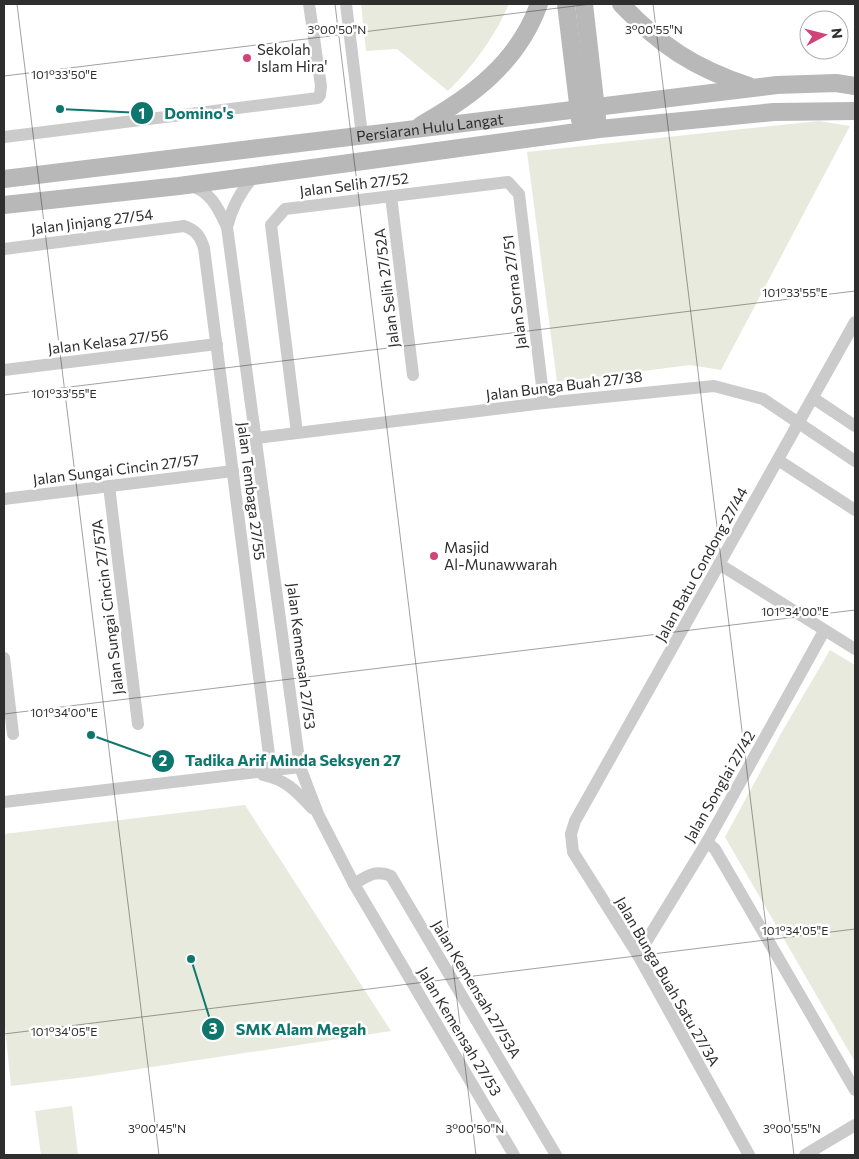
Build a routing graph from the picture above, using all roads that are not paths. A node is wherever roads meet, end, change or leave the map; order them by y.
1 (309, 4) edge
2 (346, 4) edge
3 (539, 4) edge
4 (566, 4) edge
5 (584, 4) edge
6 (621, 4) edge
7 (855, 86) edge
8 (754, 88) junction
9 (587, 108) junction
10 (855, 111) edge
11 (414, 129) junction
12 (590, 130) junction
13 (362, 136) junction
14 (4, 137) edge
15 (255, 175) junction
16 (4, 179) edge
17 (508, 182) joint
18 (179, 186) junction
19 (391, 196) junction
20 (4, 205) edge
21 (184, 226) joint
22 (227, 227) junction
23 (4, 249) edge
24 (855, 322) edge
25 (217, 344) junction
26 (4, 370) edge
27 (413, 375) dead end
28 (813, 398) junction
29 (544, 403) junction
30 (798, 424) junction
31 (855, 426) edge
32 (296, 433) junction
33 (256, 438) junction
34 (778, 460) junction
35 (855, 461) edge
36 (233, 471) junction
37 (109, 486) junction
38 (4, 499) edge
39 (855, 510) edge
40 (719, 564) junction
41 (824, 631) junction
42 (855, 649) edge
43 (4, 658) edge
44 (138, 724) dead end
45 (13, 734) dead end
46 (300, 767) junction
47 (271, 770) junction
48 (253, 772) junction
49 (4, 802) edge
50 (318, 814) junction
51 (575, 821) joint
52 (707, 842) junction
53 (354, 884) junction
54 (638, 955) junction
55 (855, 1090) edge
56 (855, 1125) edge
57 (514, 1155) edge
58 (556, 1155) edge
59 (748, 1155) edge
60 (806, 1155) edge

1 - 14 street
2 - 13 street
3 - 11 main road
4 - 9 main road
5 - 9 main road
6 - 8 main road
7 - 8 main road, Persiaran Hulu Langat
8 - 9 main road, Persiaran Hulu Langat
9 - 11 main road, Persiaran Hulu Langat
9 - 12 main road
10 - 12 main road, Persiaran Hulu Langat
11 - 13 main road, Persiaran Hulu Langat
12 - 15 main road, Persiaran Hulu Langat
13 - 16 main road, Persiaran Hulu Langat
15 - 18 main road, Persiaran Hulu Langat
15 - 22 street
17 - 19 street, Jalan Selih 27/52
17 - 29 street, Jalan Sorna 27/51
18 - 20 main road, Persiaran Hulu Langat
18 - 22 street
19 - 27 street, Jalan Selih 27/52A
19 - 32 street, Jalan Selih 27/52
21 - 23 street, Jalan Jinjang 27/54
21 - 25 street, Jalan Tembaga 27/55
22 - 33 street, Jalan Kemensah 27/53
24 - 28 street, Jalan Batu Condong 27/44
25 - 26 street, Jalan Kelasa 27/56
25 - 36 street, Jalan Tembaga 27/55
28 - 30 street, Jalan Batu Condong 27/44
28 - 31 street
29 - 30 street, Jalan Bunga Buah 27/38
29 - 32 street, Jalan Bunga Buah 27/38
30 - 34 street, Jalan Batu Condong 27/44
30 - 35 street, Jalan Bunga Buah 27/38
32 - 33 street, Jalan Bunga Buah 27/38
33 - 46 street, Jalan Kemensah 27/53
34 - 39 street
34 - 40 street, Jalan Batu Condong 27/44
36 - 37 street, Jalan Sungai Cincin 27/57
36 - 47 street, Jalan Tembaga 27/55
37 - 38 street, Jalan Sungai Cincin 27/57
37 - 44 street, Jalan Sungai Cincin 27/57A
40 - 41 street
40 - 51 street, Jalan Batu Condong 27/44
41 - 42 street
41 - 52 street, Jalan Songlai 27/42
43 - 45 street
46 - 47 street
46 - 50 street, Jalan Kemensah 27/53
47 - 48 street
48 - 49 street
48 - 50 street
50 - 53 street, Jalan Kemensah 27/53
51 - 54 street, Jalan Bunga Buah Satu 27/3A
52 - 54 street, Jalan Songlai 27/42
52 - 55 street
53 - 57 street, Jalan Kemensah 27/53
53 - 58 street, Jalan Kemensah 27/53A
54 - 59 street, Jalan Bunga Buah Satu 27/3A
56 - 60 street

